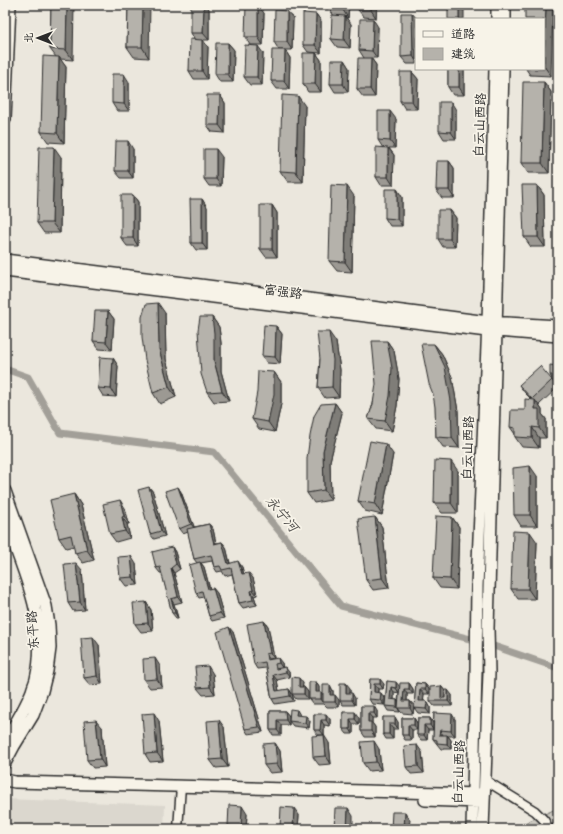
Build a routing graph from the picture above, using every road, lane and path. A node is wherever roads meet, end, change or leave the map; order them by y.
1 (10, 5) edge
2 (497, 5) edge
3 (505, 5) edge
4 (497, 18) edge
5 (504, 18) edge
6 (495, 70) edge
7 (503, 70) edge
8 (5, 119) edge
9 (5, 260) edge
10 (5, 270) edge
11 (558, 326) edge
12 (492, 327) junction
13 (558, 336) edge
14 (5, 491) edge
15 (5, 520) edge
16 (5, 742) edge
17 (5, 763) edge
18 (5, 780) edge
19 (485, 780) junction
20 (5, 787) edge
21 (180, 789) junction
22 (472, 798) junction
23 (485, 798) junction
24 (178, 829) edge
25 (472, 829) edge
26 (483, 829) edge
27 (549, 829) edge

1 - 8 main road
2 - 4 main road
3 - 5 main road
6 - 12 main road, 白云山西路
7 - 12 main road, 白云山西路
9 - 12 main road, 富强路
10 - 12 main road, 富强路
11 - 12 main road, 富强路
12 - 13 main road, 富强路
12 - 19 main road, 白云山西路
12 - 22 main road, 白云山西路
14 - 17 main road, 东平路
15 - 16 main road, 东平路
18 - 21 main road
19 - 23 main road, 白云山西路
19 - 27 street
20 - 21 main road
21 - 22 main road
21 - 24 street
22 - 23 main road
22 - 25 main road, 白云山西路
23 - 26 main road, 白云山西路

